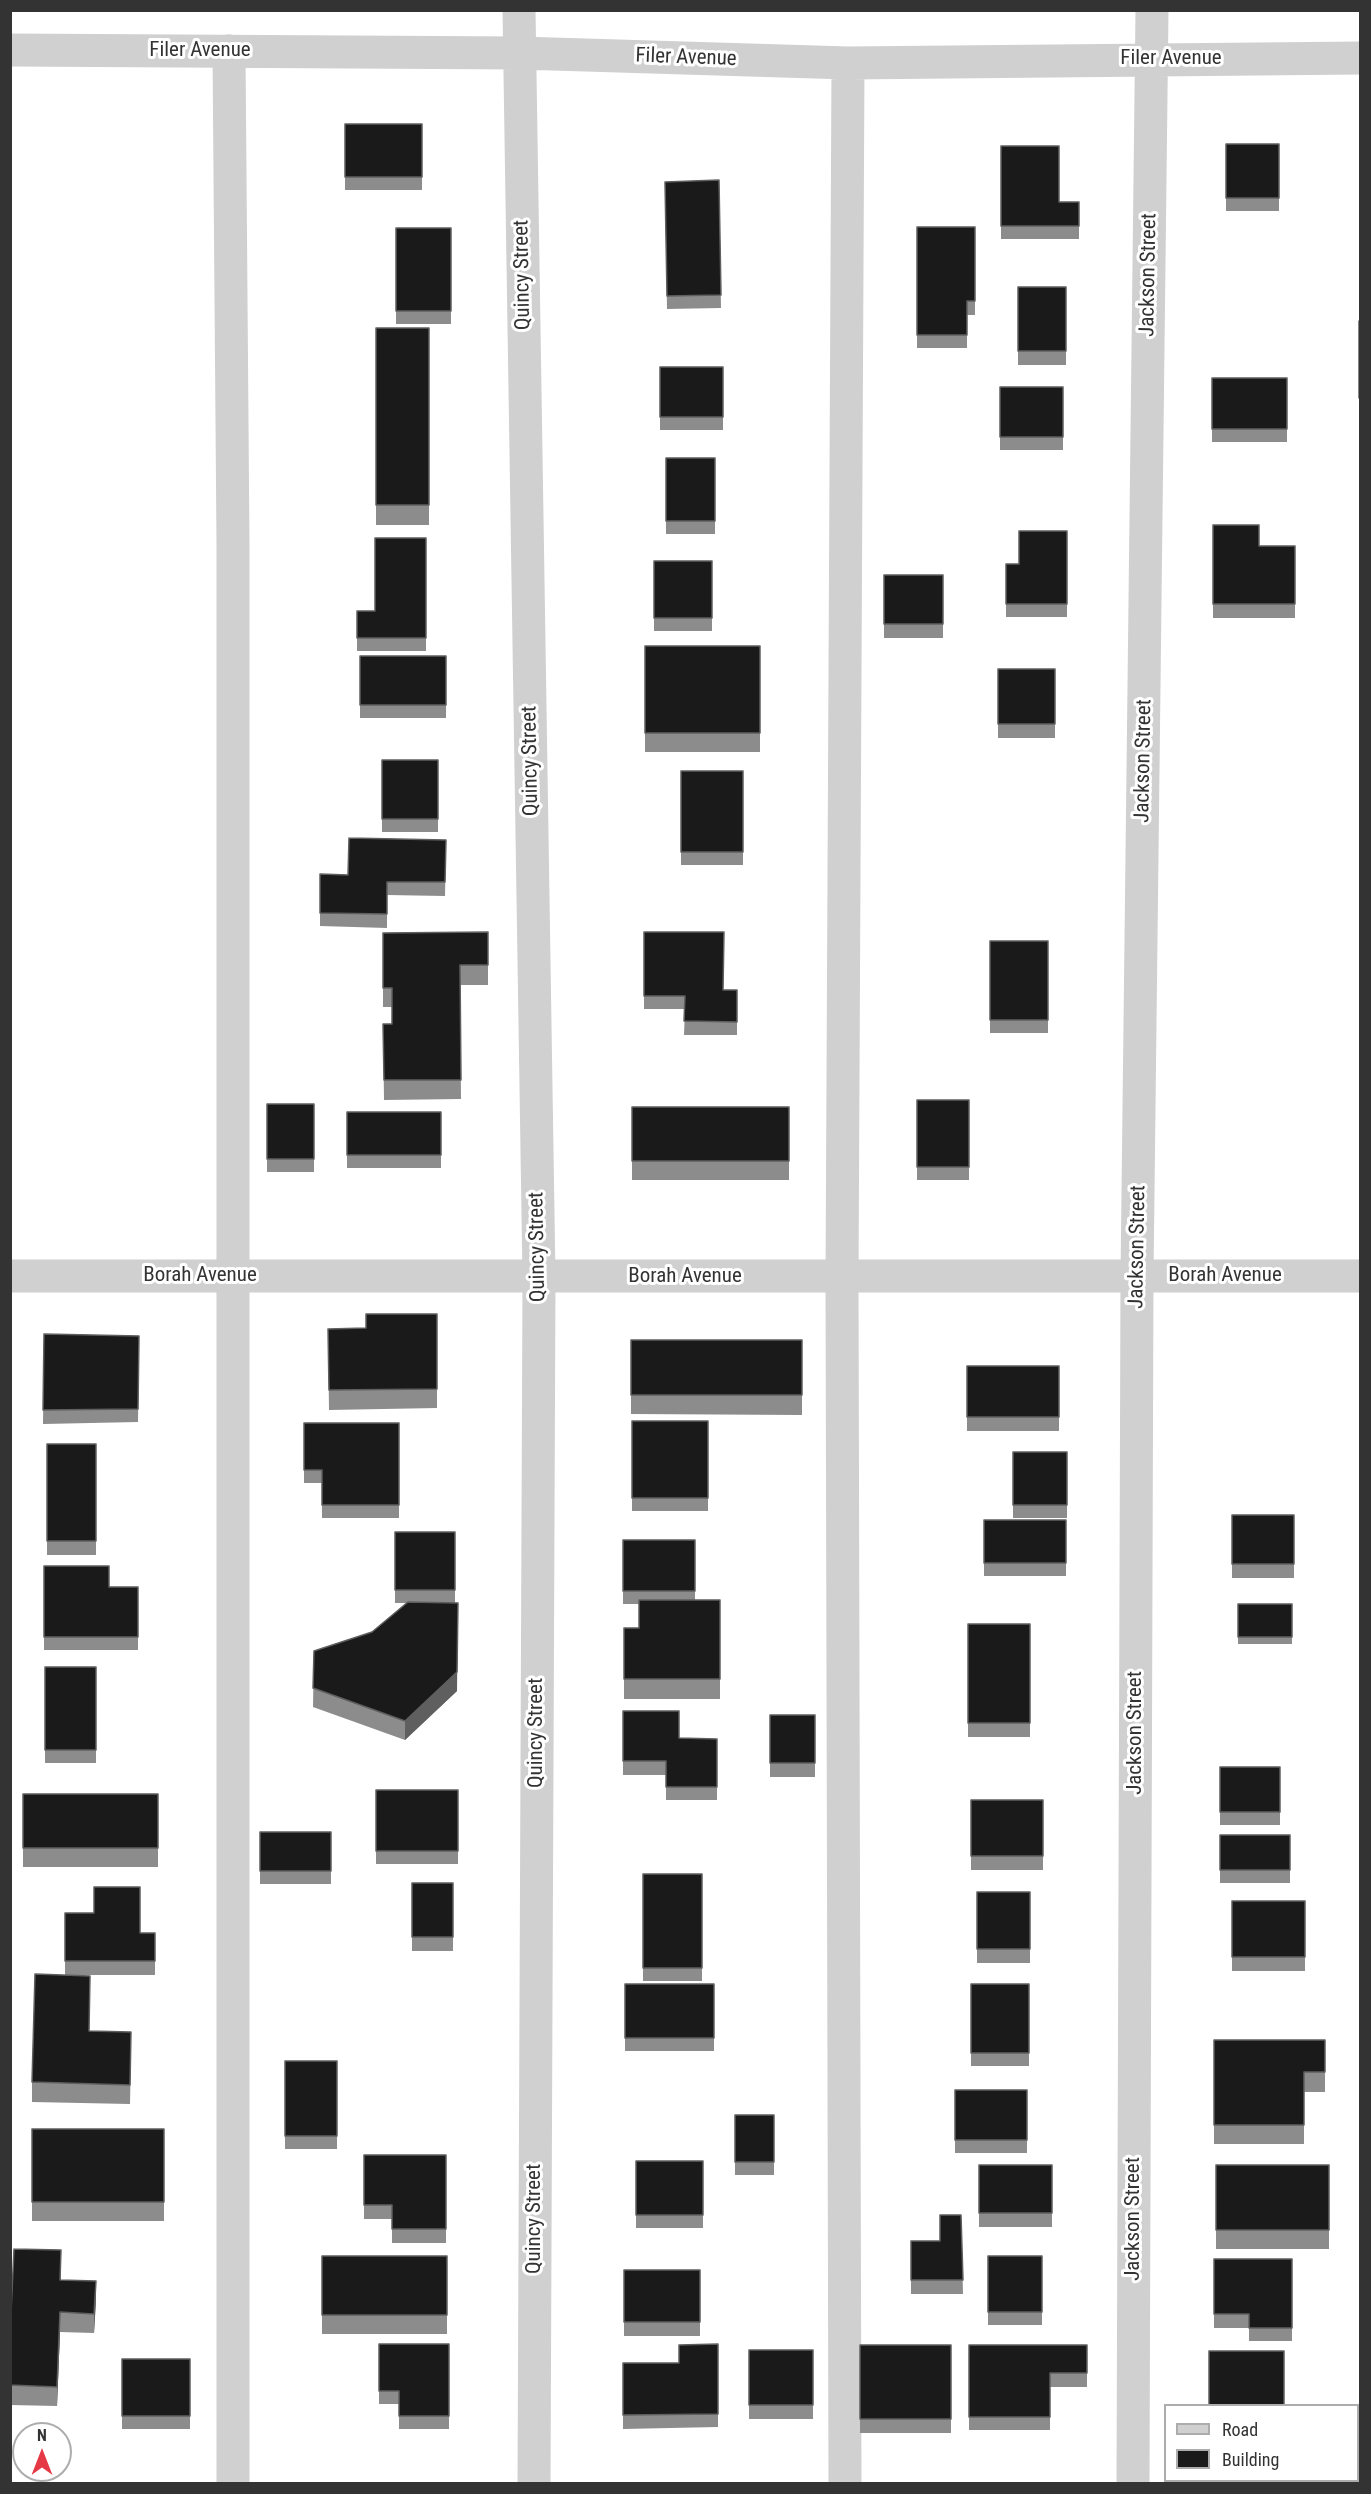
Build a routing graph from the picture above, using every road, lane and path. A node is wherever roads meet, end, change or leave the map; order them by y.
1 (519, 10) edge
2 (1152, 10) edge
3 (10, 50) edge
4 (229, 51) junction
5 (520, 53) junction
6 (1360, 58) edge
7 (1152, 59) junction
8 (848, 63) junction
9 (10, 1276) edge
10 (1137, 1276) junction
11 (1360, 1276) edge
12 (232, 1277) junction
13 (539, 1277) junction
14 (842, 1277) junction
15 (233, 2484) edge
16 (534, 2484) edge
17 (845, 2484) edge
18 (1133, 2484) edge

1 - 5 street, Quincy Street
2 - 7 street, Jackson Street
3 - 4 street, Filer Avenue
4 - 5 street, Filer Avenue
4 - 12 street
5 - 8 street, Filer Avenue
5 - 13 street, Quincy Street
6 - 7 street, Filer Avenue
7 - 8 street, Filer Avenue
7 - 10 street, Jackson Street
8 - 14 street
9 - 12 street, Borah Avenue
10 - 11 street, Borah Avenue
10 - 14 street, Borah Avenue
10 - 18 street, Jackson Street
12 - 13 street, Borah Avenue
12 - 15 street
13 - 14 street, Borah Avenue
13 - 16 street, Quincy Street
14 - 17 street

